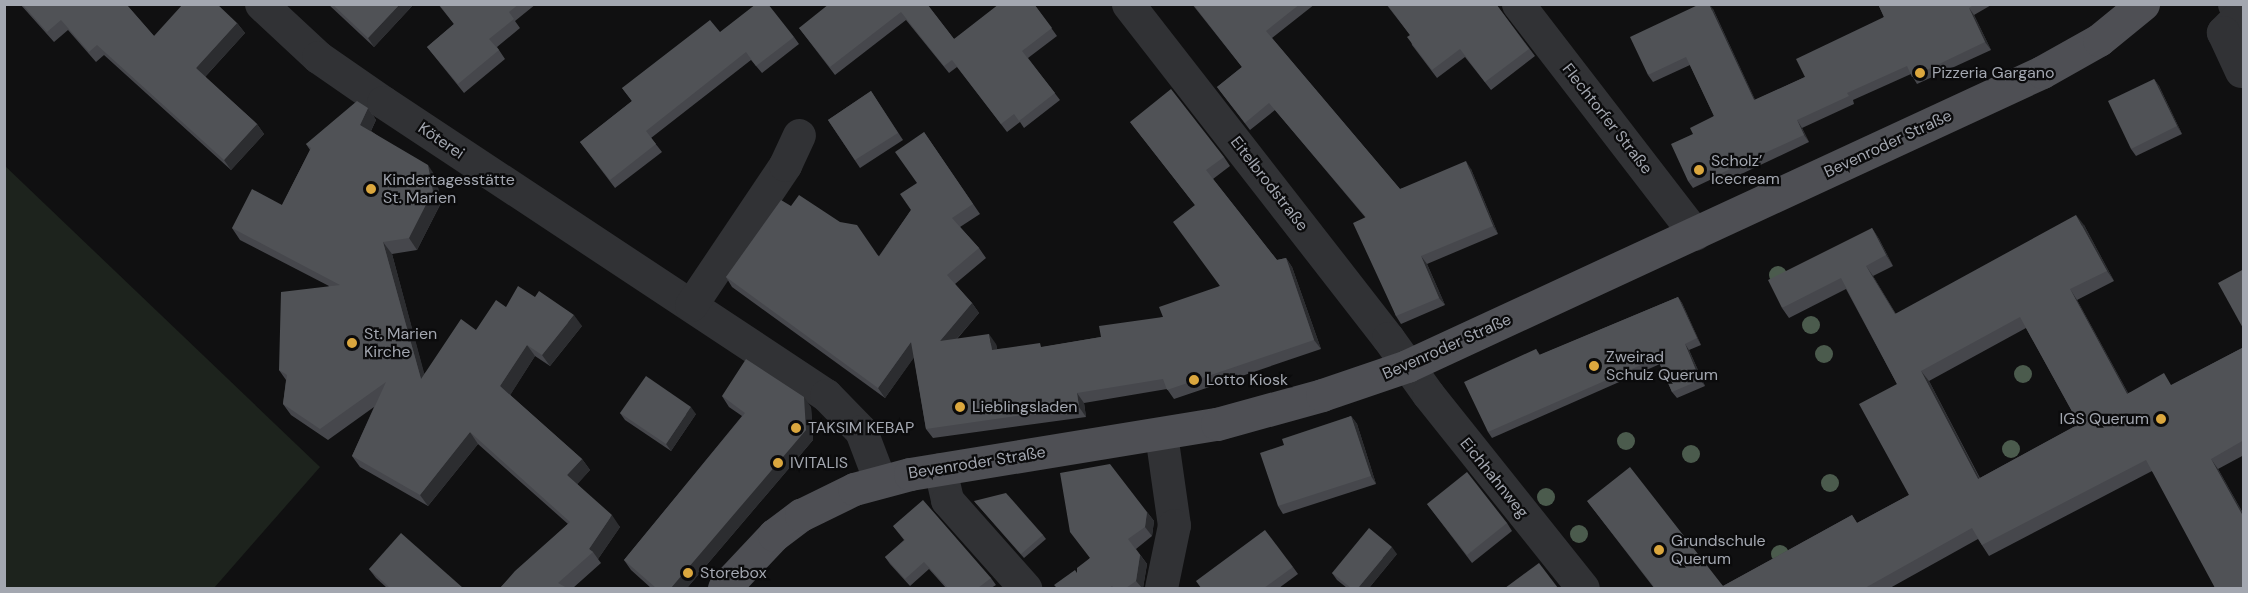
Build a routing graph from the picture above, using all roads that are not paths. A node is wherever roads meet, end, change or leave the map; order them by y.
1 (261, 4) edge
2 (1128, 4) edge
3 (1518, 4) edge
4 (2143, 4) edge
5 (2234, 4) edge
6 (2241, 71) dead end
7 (799, 135) dead end
8 (1695, 234) junction
9 (691, 305) junction
10 (1407, 366) junction
11 (1161, 434) junction
12 (940, 469) junction
13 (880, 481) junction
14 (724, 588) edge
15 (1025, 588) edge
16 (1161, 588) edge
17 (1583, 588) edge

1 - 9 street, Köterei
2 - 10 street, Eitelbrodstraße
3 - 8 street, Flechtorfer Straße
4 - 8 main road, Bevenroder Straße
5 - 6 street
7 - 9 street
8 - 10 main road, Bevenroder Straße
9 - 13 street, Köterei
10 - 11 main road, Bevenroder Straße
10 - 17 street, Eichhahnweg
11 - 12 main road, Bevenroder Straße
11 - 16 street
12 - 13 main road, Bevenroder Straße
12 - 15 street
13 - 14 main road, Bevenroder Straße

